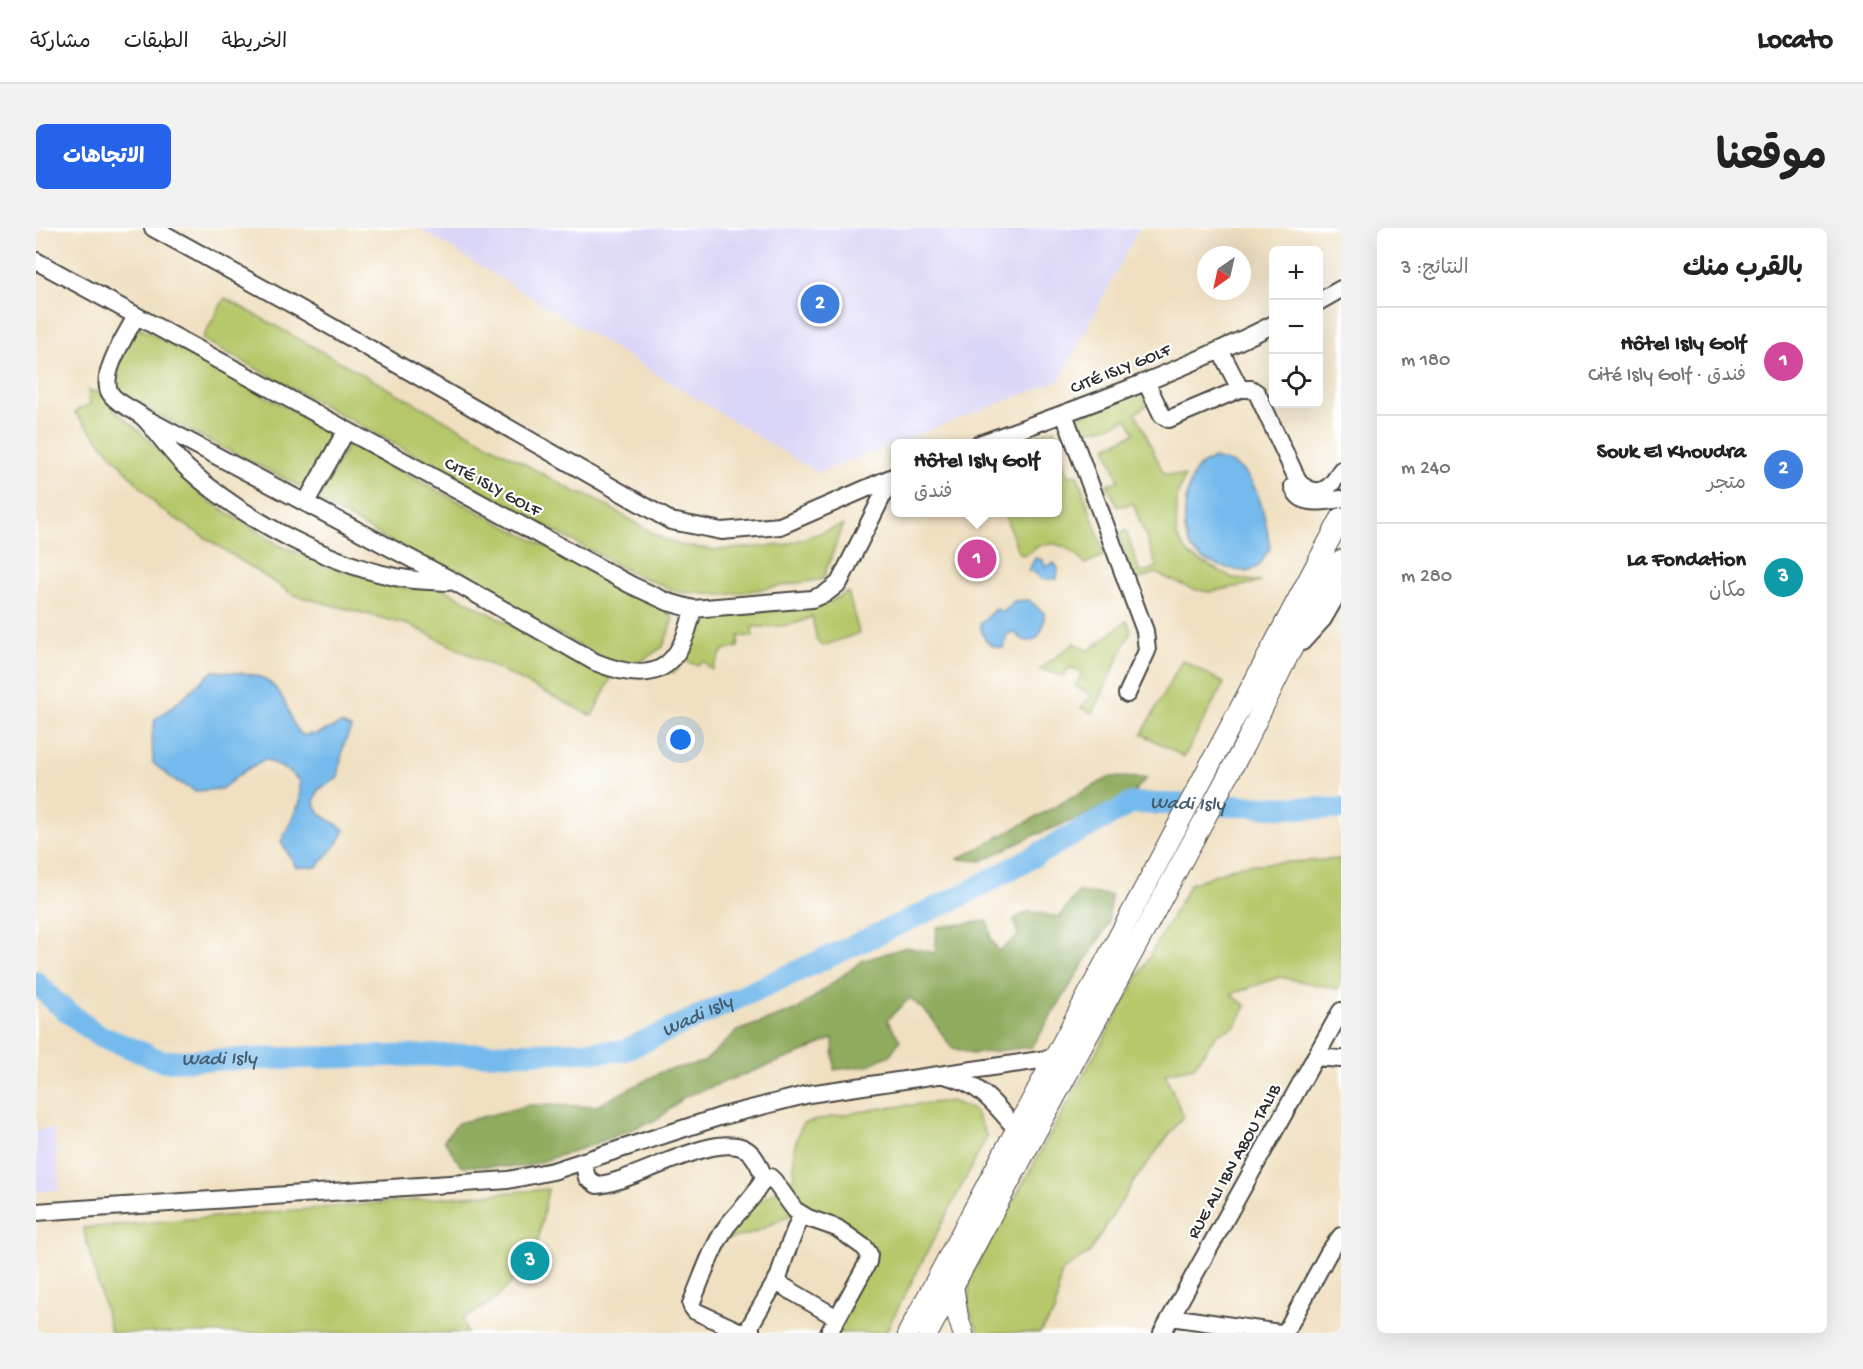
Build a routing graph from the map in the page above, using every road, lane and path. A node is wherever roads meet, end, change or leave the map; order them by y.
1 (153, 228) edge
2 (36, 261) edge
3 (1341, 289) edge
4 (1322, 300) edge
5 (136, 316) junction
6 (1269, 326) edge
7 (1220, 350) junction
8 (1146, 382) junction
9 (1240, 389) junction
10 (1064, 414) junction
11 (143, 417) junction
12 (346, 431) junction
13 (993, 439) edge
14 (1341, 470) edge
15 (1293, 472) junction
16 (891, 478) edge
17 (891, 481) edge
18 (1341, 499) edge
19 (306, 502) junction
20 (1341, 518) edge
21 (1341, 560) edge
22 (455, 582) junction
23 (1341, 588) edge
24 (693, 609) junction
25 (1287, 658) junction
26 (1127, 694) dead end
27 (1341, 1011) edge
28 (1315, 1057) junction
29 (1054, 1058) junction
30 (1341, 1059) edge
31 (940, 1075) junction
32 (1016, 1129) junction
33 (583, 1161) junction
34 (764, 1177) junction
35 (36, 1212) edge
36 (801, 1215) junction
37 (1341, 1236) edge
38 (776, 1282) junction
39 (953, 1285) junction
40 (1171, 1317) junction
41 (833, 1326) edge
42 (743, 1333) edge
43 (751, 1333) edge
44 (908, 1333) edge
45 (928, 1333) edge
46 (963, 1333) edge
47 (1162, 1333) edge
48 (1280, 1333) edge
49 (1285, 1333) edge

1 - 16 street
2 - 5 street, CITÉ ISLY GOLF
3 - 4 street
5 - 11 street
5 - 12 street, CITÉ ISLY GOLF
6 - 7 street, CITÉ ISLY GOLF
7 - 8 street, CITÉ ISLY GOLF
7 - 9 street
8 - 9 street
8 - 10 street, CITÉ ISLY GOLF
9 - 15 street
10 - 13 street, CITÉ ISLY GOLF
10 - 26 street
11 - 19 street
11 - 22 street
12 - 19 street
12 - 24 street, CITÉ ISLY GOLF
14 - 15 street
15 - 18 street
17 - 24 street, CITÉ ISLY GOLF
19 - 22 street
20 - 29 main road
21 - 25 main road
22 - 24 street
23 - 25 street
25 - 39 main road
27 - 28 street, RUE ALI IBN ABOU TALIB
28 - 30 street
28 - 40 street, RUE ALI IBN ABOU TALIB
29 - 31 street
29 - 32 main road
31 - 32 street
31 - 33 street
32 - 44 main road
33 - 34 street
33 - 35 street
34 - 36 street
34 - 42 street
36 - 38 street
36 - 41 street
37 - 49 street
38 - 41 street
38 - 43 street
39 - 45 main road
39 - 46 main road
40 - 47 street, RUE ALI IBN ABOU TALIB
40 - 48 street

